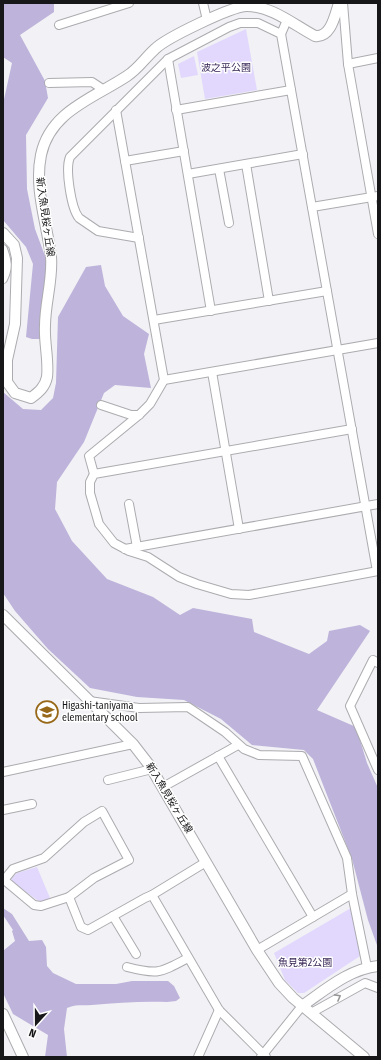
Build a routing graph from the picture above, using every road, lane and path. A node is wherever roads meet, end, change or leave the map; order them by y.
1 (129, 3) edge
2 (203, 3) edge
3 (339, 3) edge
4 (343, 3) edge
5 (207, 20) junction
6 (287, 20) junction
7 (59, 25) dead end
8 (281, 34) junction
9 (378, 58) edge
10 (168, 59) junction
11 (348, 64) junction
12 (49, 82) dead end
13 (104, 90) junction
14 (291, 90) junction
15 (116, 110) junction
16 (176, 110) junction
17 (184, 151) junction
18 (303, 154) junction
19 (126, 161) junction
20 (246, 164) junction
21 (219, 169) junction
22 (188, 174) junction
23 (375, 196) edge
24 (312, 207) junction
25 (229, 223) dead end
26 (3, 234) edge
27 (378, 234) edge
28 (139, 238) junction
29 (3, 249) edge
30 (3, 279) edge
31 (327, 292) junction
32 (269, 301) junction
33 (211, 311) junction
34 (154, 320) junction
35 (378, 343) edge
36 (338, 350) junction
37 (212, 372) junction
38 (164, 380) junction
39 (101, 405) dead end
40 (139, 415) junction
41 (352, 429) junction
42 (225, 451) junction
43 (94, 474) junction
44 (129, 504) dead end
45 (378, 504) edge
46 (366, 506) junction
47 (239, 529) junction
48 (137, 547) junction
49 (125, 550) junction
50 (378, 571) edge
51 (3, 615) edge
52 (378, 663) edge
53 (89, 701) junction
54 (133, 744) junction
55 (238, 745) junction
56 (218, 756) junction
57 (152, 769) junction
58 (378, 770) edge
59 (3, 772) edge
60 (108, 780) dead end
61 (163, 787) junction
62 (32, 804) dead end
63 (3, 810) edge
64 (206, 862) junction
65 (4, 880) edge
66 (352, 894) junction
67 (152, 896) junction
68 (69, 897) junction
69 (113, 916) junction
70 (313, 917) junction
71 (257, 950) junction
72 (136, 954) dead end
73 (188, 958) junction
74 (378, 966) edge
75 (368, 967) junction
76 (127, 968) dead end
77 (378, 988) edge
78 (302, 1006) junction
79 (219, 1010) junction
80 (311, 1013) junction
81 (4, 1020) edge
82 (263, 1056) edge
83 (23, 1057) edge
84 (198, 1057) edge
85 (364, 1057) edge

1 - 7 street
2 - 5 street
3 - 6 street, 新入魚見桜ヶ丘線
4 - 11 street
5 - 6 street, 新入魚見桜ヶ丘線
5 - 13 street, 新入魚見桜ヶ丘線
6 - 8 street
8 - 10 street
8 - 14 street
9 - 11 street
10 - 15 street
10 - 16 street
11 - 23 street
12 - 13 street
13 - 26 street, 新入魚見桜ヶ丘線
14 - 16 street
14 - 18 street
15 - 19 street
15 - 28 street
16 - 17 street
17 - 19 street
17 - 22 street
18 - 20 street
18 - 24 street
19 - 28 street
20 - 21 street
20 - 32 street
21 - 22 street
21 - 25 street
22 - 33 street
23 - 24 street
23 - 27 street
24 - 31 street
28 - 34 street
29 - 30 street
31 - 32 street
31 - 36 street
32 - 33 street
33 - 34 street
34 - 38 street
35 - 36 street
36 - 37 street
36 - 41 street
37 - 38 street
37 - 42 street
38 - 40 street
39 - 40 street
40 - 43 street
41 - 42 street
41 - 46 street
42 - 43 street
42 - 47 street
43 - 49 street
44 - 48 street
45 - 46 street
46 - 47 street
46 - 50 street
47 - 48 street
48 - 49 street
49 - 50 street
51 - 53 street, 新入魚見桜ヶ丘線
52 - 58 street
53 - 54 street, 新入魚見桜ヶ丘線
53 - 55 street
54 - 57 street, 新入魚見桜ヶ丘線
54 - 59 street
55 - 56 street
55 - 66 street
56 - 61 street
56 - 70 street
57 - 60 street
57 - 61 street, 新入魚見桜ヶ丘線
61 - 64 street, 新入魚見桜ヶ丘線
62 - 63 street
64 - 67 street
64 - 71 street, 新入魚見桜ヶ丘線
65 - 68 street
65 - 68 street
66 - 70 street
66 - 75 street
67 - 69 street
67 - 73 street
68 - 69 street
69 - 72 street
70 - 71 street
71 - 78 street, 新入魚見桜ヶ丘線
73 - 76 street
73 - 79 street
74 - 75 street
75 - 78 street
80 -> 77 street
78 - 80 street, 新入魚見桜ヶ丘線
78 - 82 street
79 - 82 street
79 - 84 street
80 - 85 street
81 - 83 street

